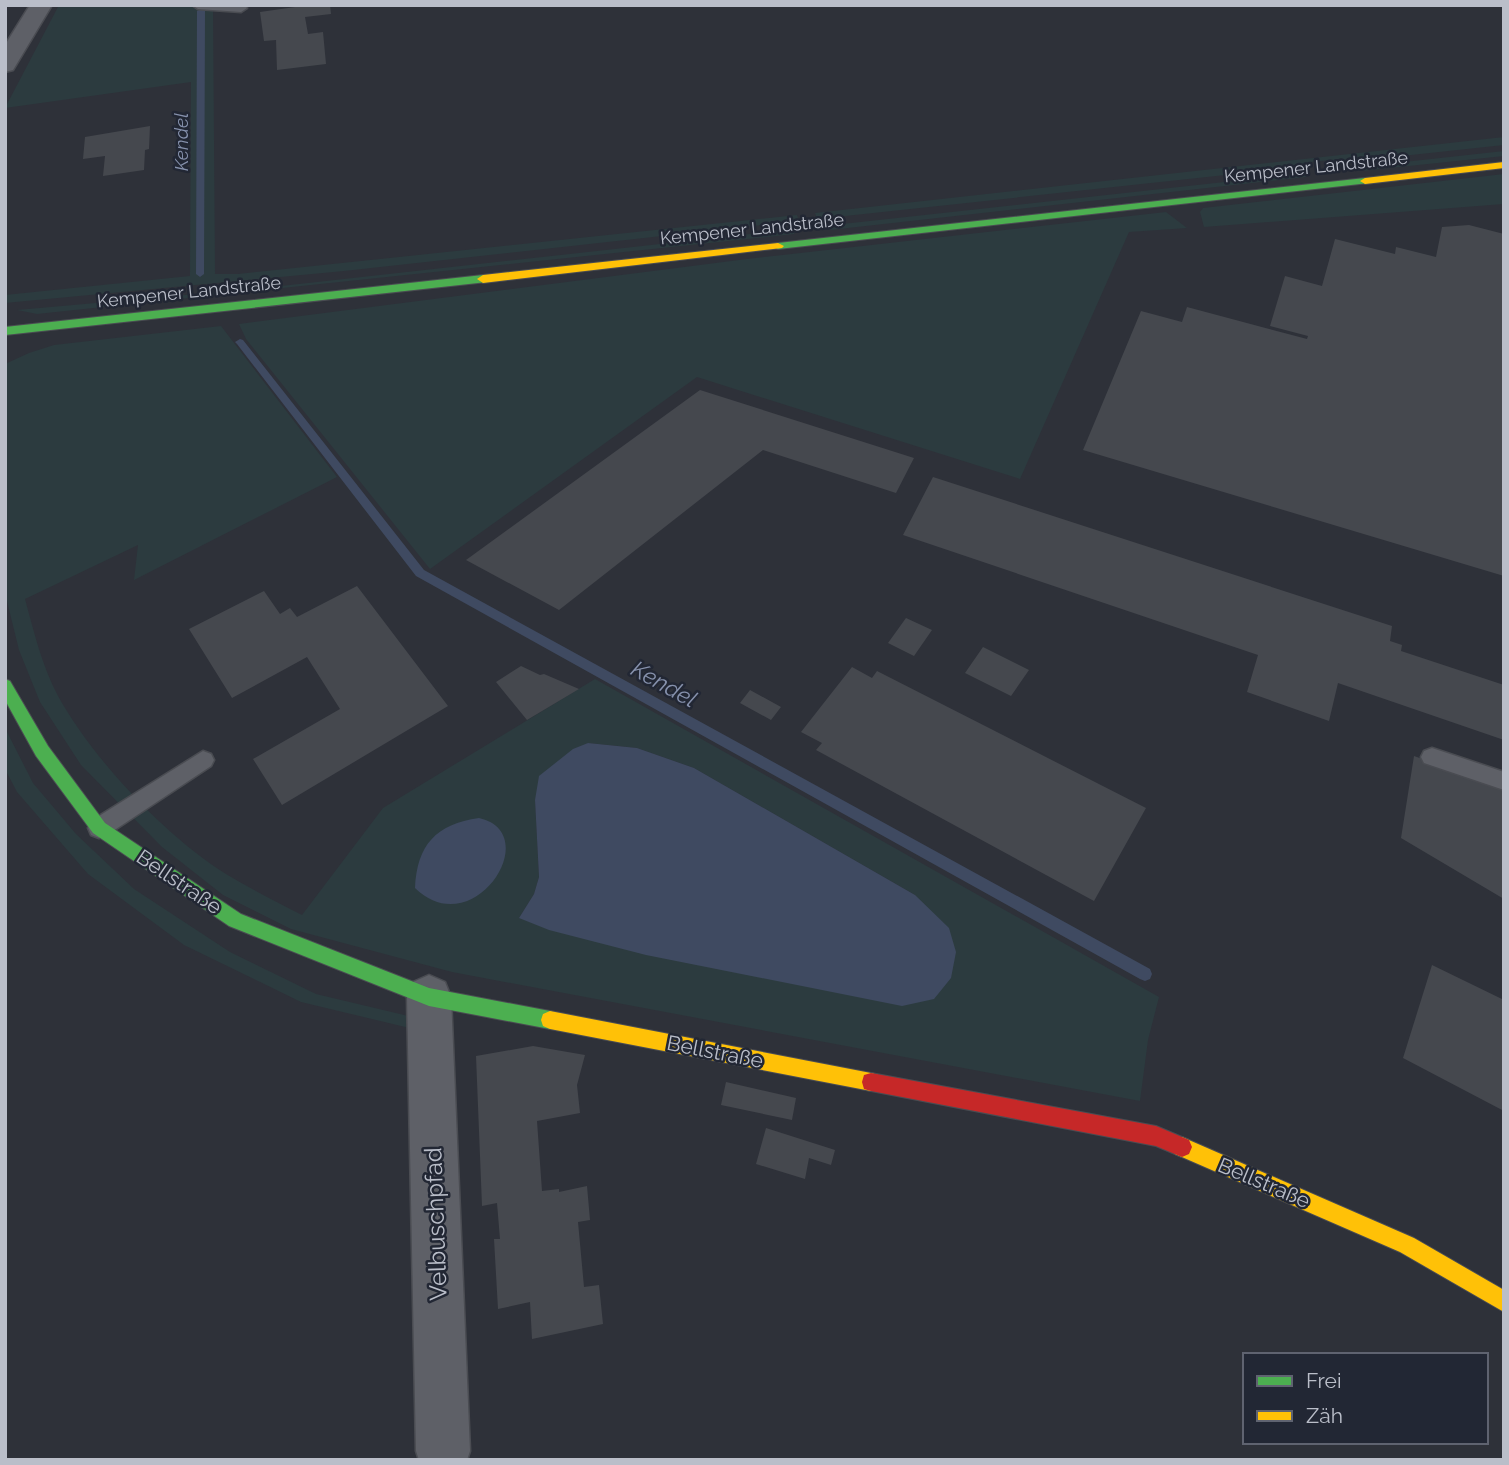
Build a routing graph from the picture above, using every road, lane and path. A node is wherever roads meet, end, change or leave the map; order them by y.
1 (41, 5) edge
2 (200, 5) edge
3 (241, 8) dead end
4 (8, 53) edge
5 (1504, 165) edge
6 (5, 331) edge
7 (5, 685) edge
8 (1432, 757) dead end
9 (203, 760) dead end
10 (1504, 780) edge
11 (99, 828) junction
12 (429, 997) junction
13 (1504, 1302) edge
14 (443, 1451) dead end

1 - 4 street
2 - 3 lane
5 - 6 street, Kempener Landstraße
7 - 11 street, Bellstraße
8 - 10 lane
9 - 11 lane
11 - 12 street, Bellstraße
12 - 13 street, Bellstraße
12 - 14 street, Velbuschpfad

